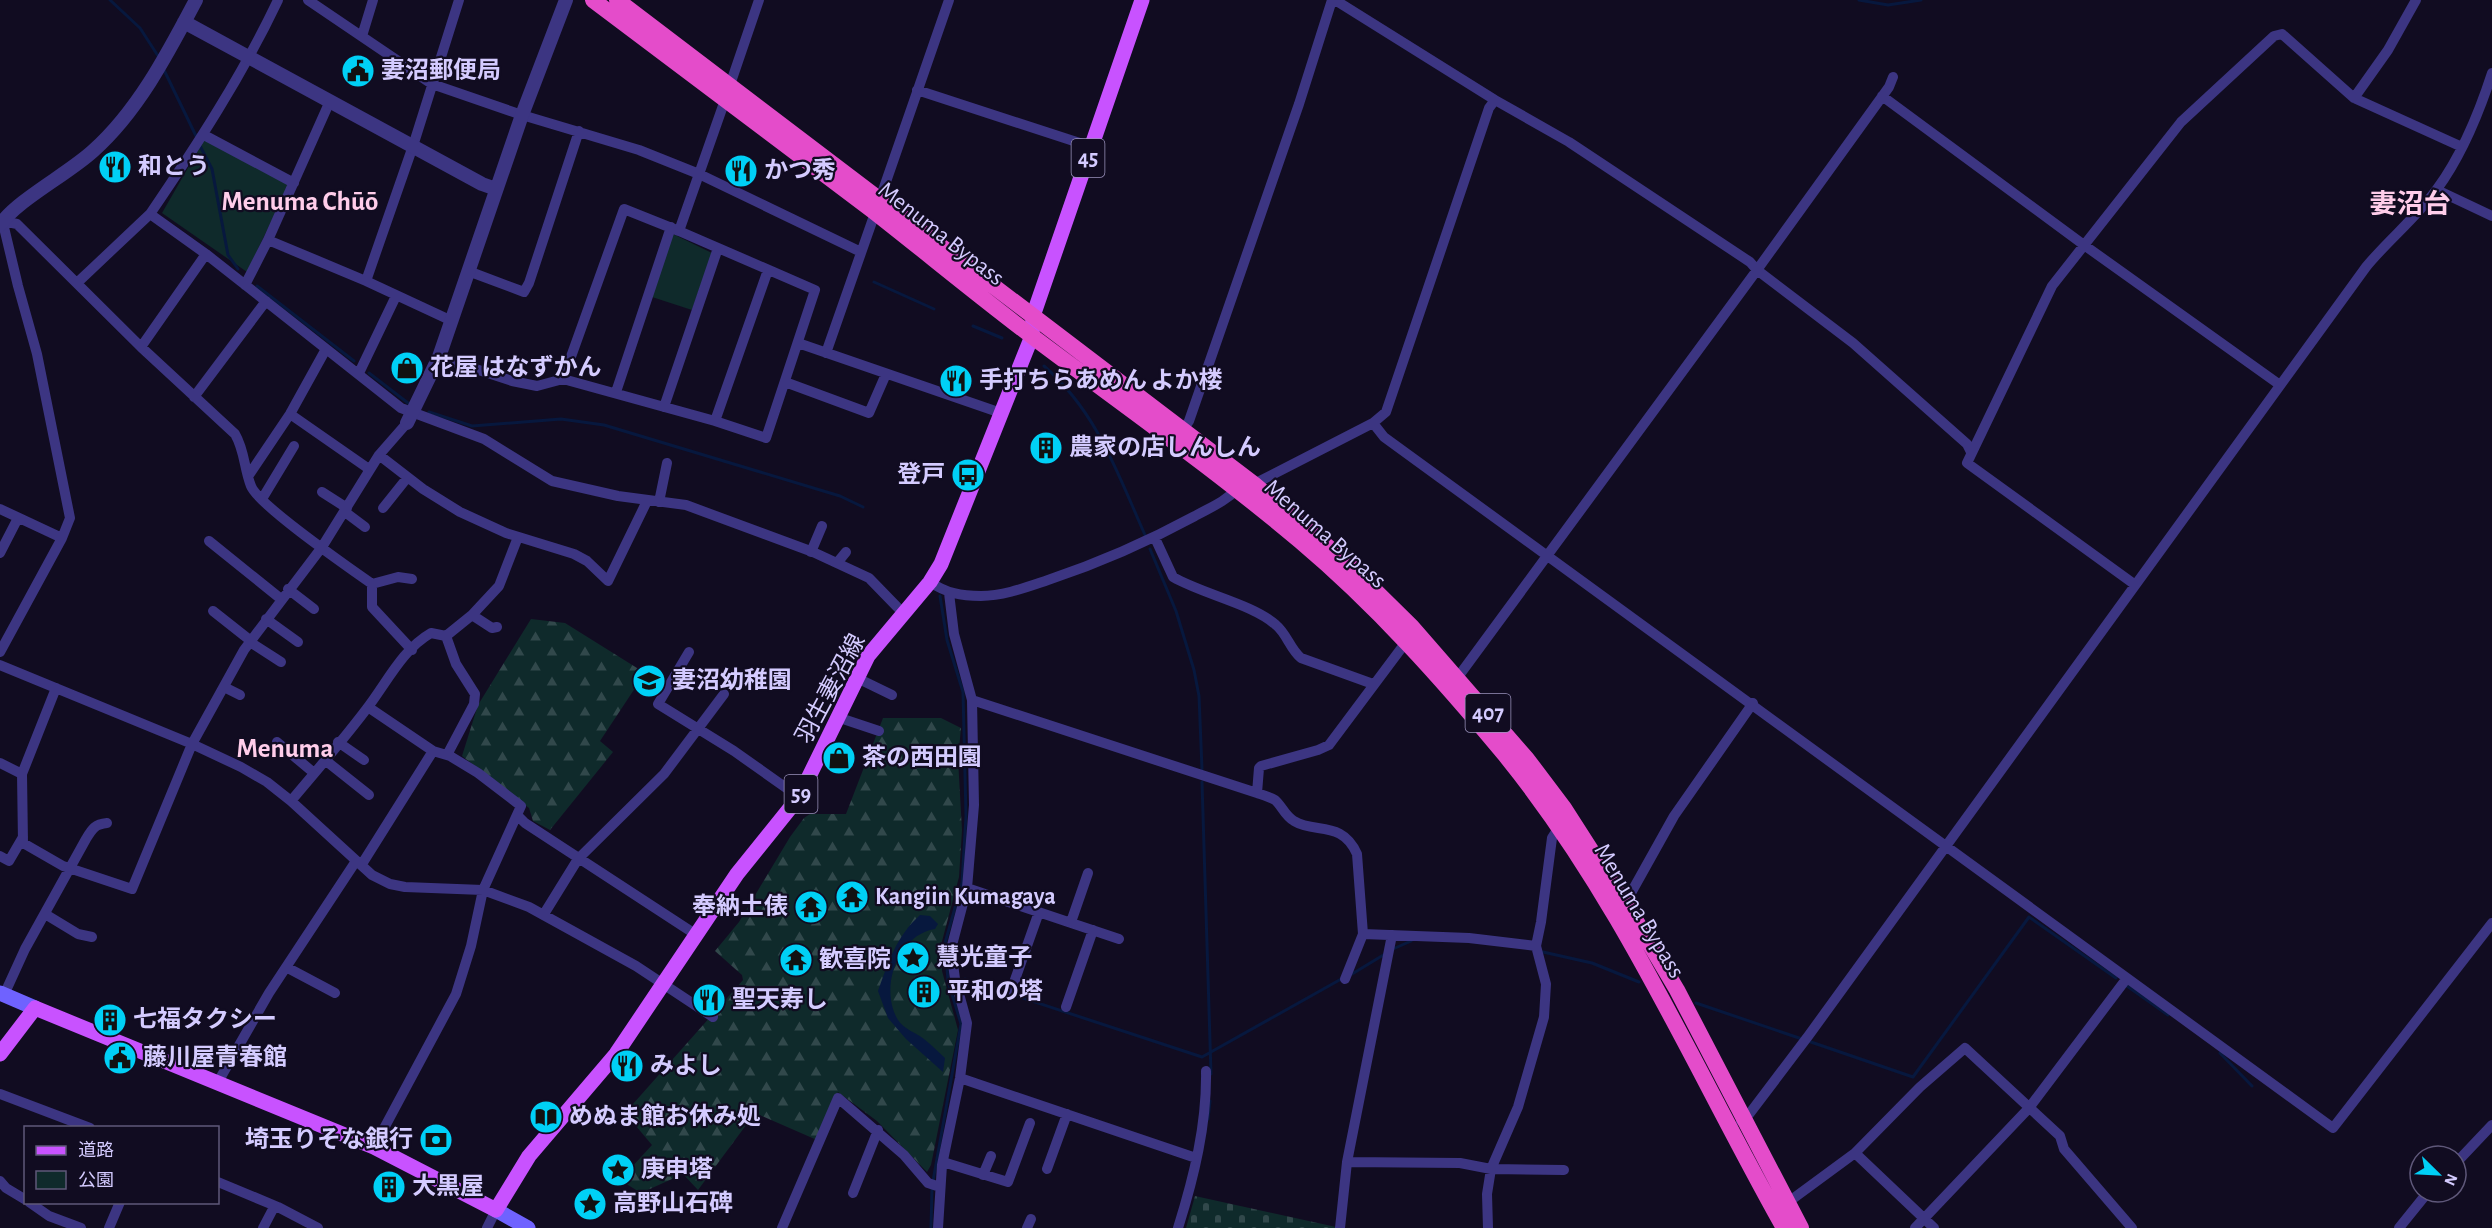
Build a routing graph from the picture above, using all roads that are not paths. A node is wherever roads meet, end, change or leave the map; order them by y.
1 (196, 0) edge
2 (278, 0) edge
3 (308, 0) edge
4 (373, 0) edge
5 (459, 0) edge
6 (566, 0) edge
7 (593, 0) edge
8 (616, 0) edge
9 (759, 0) edge
10 (949, 0) edge
11 (1142, 0) edge
12 (1334, 0) edge
13 (2416, 0) edge
14 (184, 22) junction
15 (362, 36) junction
16 (250, 58) junction
17 (2492, 73) edge
18 (1893, 76) dead end
19 (432, 84) junction
20 (917, 90) junction
21 (727, 92) junction
22 (1882, 96) junction
23 (2354, 98) junction
24 (1495, 100) junction
25 (330, 101) junction
26 (522, 115) junction
27 (579, 131) junction
28 (204, 135) junction
29 (413, 146) junction
30 (1092, 147) junction
31 (2462, 147) junction
32 (699, 174) junction
33 (294, 183) junction
34 (496, 189) junction
35 (2437, 190) junction
36 (877, 206) junction
37 (150, 214) junction
38 (2492, 216) edge
39 (1, 220) edge
40 (675, 229) junction
41 (268, 240) junction
42 (2084, 245) junction
43 (718, 248) junction
44 (861, 252) junction
45 (206, 254) junction
46 (768, 270) junction
47 (1757, 270) junction
48 (468, 271) junction
49 (366, 281) junction
50 (78, 282) junction
51 (245, 285) junction
52 (396, 296) junction
53 (266, 301) junction
54 (1033, 316) junction
55 (452, 321) junction
56 (1032, 336) junction
57 (798, 343) junction
58 (141, 347) junction
59 (326, 349) junction
60 (826, 353) junction
61 (439, 357) junction
62 (359, 373) junction
63 (886, 374) junction
64 (563, 379) junction
65 (785, 382) junction
66 (2280, 386) junction
67 (616, 392) junction
68 (194, 397) junction
69 (664, 407) junction
70 (1001, 413) junction
71 (290, 414) junction
72 (411, 418) junction
73 (715, 421) junction
74 (1373, 423) junction
75 (1183, 430) junction
76 (294, 446) dead end
77 (1971, 452) junction
78 (379, 455) junction
79 (668, 463) dead end
80 (369, 469) junction
81 (249, 475) junction
82 (407, 478) junction
83 (1254, 484) junction
84 (1237, 489) junction
85 (322, 492) dead end
86 (262, 499) junction
87 (647, 501) junction
88 (659, 502) junction
89 (383, 508) dead end
90 (0, 509) edge
91 (346, 510) junction
92 (18, 518) junction
93 (822, 526) dead end
94 (364, 527) dead end
95 (518, 537) junction
96 (62, 538) junction
97 (1155, 538) junction
98 (209, 541) dead end
99 (322, 547) junction
100 (811, 552) junction
101 (846, 552) dead end
102 (0, 554) edge
103 (1547, 554) junction
104 (837, 563) junction
105 (412, 579) dead end
106 (930, 582) junction
107 (372, 584) junction
108 (2134, 584) junction
109 (288, 589) junction
110 (949, 593) junction
111 (281, 600) junction
112 (314, 609) dead end
113 (213, 611) dead end
114 (903, 613) junction
115 (472, 615) junction
116 (266, 619) junction
117 (497, 627) dead end
118 (446, 636) junction
119 (250, 641) junction
120 (298, 642) dead end
121 (1406, 642) junction
122 (412, 650) junction
123 (0, 652) edge
124 (689, 652) dead end
125 (281, 662) dead end
126 (0, 665) edge
127 (1458, 677) junction
128 (856, 678) junction
129 (1373, 684) junction
130 (224, 687) junction
131 (56, 688) junction
132 (724, 694) dead end
133 (892, 694) dead end
134 (240, 695) dead end
135 (972, 700) junction
136 (1753, 703) junction
137 (368, 707) junction
138 (837, 717) junction
139 (698, 730) junction
140 (879, 731) dead end
141 (277, 742) dead end
142 (338, 742) junction
143 (192, 744) junction
144 (433, 751) junction
145 (447, 755) junction
146 (325, 760) junction
147 (364, 760) dead end
148 (0, 763) edge
149 (315, 773) junction
150 (22, 774) junction
151 (1257, 793) junction
152 (369, 795) dead end
153 (799, 797) junction
154 (291, 801) junction
155 (518, 816) junction
156 (107, 823) dead end
157 (1559, 827) junction
158 (23, 837) junction
159 (1945, 846) junction
160 (0, 856) edge
161 (578, 859) junction
162 (359, 863) junction
163 (69, 867) junction
164 (1089, 873) dead end
165 (968, 888) junction
166 (483, 890) junction
167 (1620, 908) junction
168 (1039, 912) junction
169 (45, 914) junction
170 (543, 914) junction
171 (1071, 922) junction
172 (2492, 923) edge
173 (1093, 930) junction
174 (695, 934) junction
175 (1363, 934) junction
176 (1392, 935) junction
177 (92, 937) dead end
178 (1119, 939) dead end
179 (1536, 946) junction
180 (286, 967) junction
181 (2127, 978) junction
182 (1345, 979) dead end
183 (665, 983) junction
184 (1011, 991) dead end
185 (335, 993) dead end
186 (2, 994) edge
187 (1066, 1007) dead end
188 (35, 1008) junction
189 (713, 1017) dead end
190 (0, 1054) edge
191 (1206, 1071) dead end
192 (960, 1078) junction
193 (218, 1082) junction
194 (0, 1094) edge
195 (2030, 1108) junction
196 (1067, 1114) junction
197 (1030, 1123) dead end
198 (1737, 1123) junction
199 (2492, 1125) edge
200 (85, 1126) edge
201 (878, 1130) junction
202 (374, 1147) junction
203 (2468, 1150) edge
204 (1855, 1153) junction
205 (991, 1156) dead end
206 (1196, 1158) junction
207 (943, 1162) junction
208 (1347, 1162) junction
209 (1047, 1169) dead end
210 (1491, 1169) junction
211 (1564, 1170) dead end
212 (984, 1175) junction
213 (0, 1181) edge
214 (219, 1182) edge
215 (940, 1187) junction
216 (853, 1193) dead end
217 (24, 1199) edge
218 (1787, 1203) junction
219 (32, 1204) edge
220 (120, 1204) edge
221 (2418, 1204) edge
222 (278, 1207) junction
223 (496, 1210) junction
224 (1924, 1219) junction
225 (81, 1228) edge
226 (109, 1228) edge
227 (263, 1228) edge
228 (318, 1228) edge
229 (487, 1228) edge
230 (528, 1228) edge
231 (782, 1228) edge
232 (939, 1228) edge
233 (1178, 1228) edge
234 (1340, 1228) edge
235 (1488, 1228) edge
236 (1784, 1228) edge
237 (1801, 1228) edge
238 (1915, 1228) edge
239 (1934, 1228) edge
240 (2132, 1228) edge
241 (2399, 1228) edge

1 - 14 street
2 - 16 street
3 - 15 street
4 - 15 street
5 - 19 street
6 - 26 street
7 - 21 highway, Menuma Bypass / 407
8 - 21 highway, Menuma Bypass / 407
9 - 21 street
10 - 20 street
11 - 30 main road, 45
12 - 24 street
12 - 75 street
13 - 23 street
14 - 16 street
14 - 39 street
15 - 19 street
16 - 25 street
16 - 28 street
17 - 31 street
18 - 22 street
19 - 26 street
19 - 29 street
20 - 30 street
20 - 36 street
21 - 32 street
21 - 36 highway, Menuma Bypass / 407
22 - 42 street
22 - 47 street
23 - 31 street
23 - 42 street
24 - 47 street
24 - 74 street
25 - 29 street
25 - 33 street
26 - 27 street
26 - 34 street
27 - 32 street
27 - 48 street
28 - 33 street
28 - 37 street
29 - 34 street
29 - 49 street
30 - 54 main road, 45
31 - 35 street
32 - 40 street
32 - 44 street
33 - 41 street
34 - 48 street
35 - 38 street
35 - 66 street
36 - 44 street
36 - 54 highway, Menuma Bypass / 407
36 - 56 highway, Menuma Bypass / 407
37 - 45 street
37 - 50 street
39 - 50 street
39 - 96 street
40 - 43 street
40 - 64 street
40 - 67 street
41 - 49 street
41 - 51 street
42 - 66 street
42 - 77 street
43 - 46 street
43 - 69 street
44 - 60 street
45 - 51 street
45 - 58 street
46 - 57 street
46 - 73 street
47 - 77 street
47 - 103 street
48 - 55 street
49 - 52 street
50 - 58 street
51 - 53 street
52 - 55 street
52 - 62 street
53 - 59 street
53 - 68 street
54 - 56 main road, 45
54 - 75 highway, Menuma Bypass / 407
55 - 61 street
56 - 70 main road, 羽生妻沼線 / 59
56 - 84 highway, Menuma Bypass / 407
57 - 60 street
57 - 65 street
58 - 68 street
59 - 62 street
59 - 71 street
60 - 63 street
61 - 64 street
61 - 72 street
62 - 72 street
63 - 65 street
63 - 70 street
64 - 67 street
65 - 73 street
66 - 108 street
67 - 69 street
68 - 81 street
69 - 73 street
70 - 106 main road, 羽生妻沼線 / 59
71 - 80 street
71 - 81 street
72 - 78 street
72 - 87 street
74 - 83 street
74 - 103 street
75 - 83 highway, Menuma Bypass / 407
76 - 86 street
77 - 108 street
78 - 80 street
78 - 82 street
79 - 88 street
80 - 91 street
81 - 86 street
82 - 89 street
82 - 95 street
83 - 127 highway, Menuma Bypass / 407
84 - 97 street
84 - 121 highway, Menuma Bypass / 407
85 - 91 street
86 - 99 street
87 - 88 street
87 - 95 street
88 - 100 street
90 - 92 street
91 - 94 street
91 - 99 street
92 - 96 street
92 - 102 street
93 - 100 street
95 - 115 street
96 - 123 street
97 - 110 street
97 - 129 street
98 - 111 street
99 - 107 street
99 - 109 street
100 - 104 street
101 - 104 street
103 - 127 street
103 - 136 street
104 - 114 street
105 - 107 street
106 - 110 street
106 - 114 main road, 羽生妻沼線 / 59
107 - 122 street
108 - 159 street
109 - 111 street
109 - 112 street
110 - 135 street
111 - 116 street
113 - 119 street
114 - 128 main road, 羽生妻沼線 / 59
115 - 117 street
115 - 118 street
116 - 119 street
116 - 120 street
118 - 122 street
118 - 145 street
119 - 125 street
119 - 130 street
121 - 129 street
121 - 157 highway, Menuma Bypass / 407
122 - 137 street
124 - 139 street
126 - 131 street
127 - 167 highway, Menuma Bypass / 407
128 - 133 street
128 - 138 main road, 羽生妻沼線 / 59
129 - 151 street
130 - 134 street
130 - 143 street
131 - 143 street
131 - 150 street
132 - 139 street
135 - 151 street
135 - 165 street
136 - 159 street
136 - 167 street
137 - 142 street
137 - 144 street
138 - 140 street
138 - 153 main road, 羽生妻沼線 / 59
139 - 153 street
139 - 161 street
141 - 149 street
142 - 146 street
142 - 147 street
143 - 154 street
143 - 163 street
144 - 145 street
144 - 162 street
145 - 155 street
146 - 149 street
146 - 152 street
148 - 150 street
149 - 154 street
150 - 158 street
151 - 175 street
153 - 174 main road, 羽生妻沼線 / 59
154 - 162 street
155 - 161 street
155 - 166 street
156 - 163 street
157 - 167 highway, Menuma Bypass / 407
157 - 179 street
158 - 160 street
158 - 163 street
159 - 181 street
159 - 198 street
161 - 170 street
161 - 174 street
162 - 166 street
162 - 180 street
163 - 169 street
164 - 171 street
165 - 168 street
165 - 192 street
166 - 170 street
166 - 202 street
167 - 198 highway, Menuma Bypass / 407
168 - 171 street
168 - 184 street
169 - 177 street
169 - 186 street
170 - 183 street
171 - 173 street
172 - 181 street
173 - 178 street
173 - 187 street
174 - 183 main road, 羽生妻沼線 / 59
175 - 176 street
175 - 182 street
176 - 179 street
176 - 208 street
179 - 210 street
180 - 185 street
180 - 193 street
181 - 195 street
183 - 189 street
183 - 223 main road, 羽生妻沼線 / 59
186 - 188 main road
188 - 190 main road
188 - 193 main road
191 - 206 street
192 - 196 street
192 - 207 street
193 - 202 main road
194 - 200 street
195 - 204 street
195 - 224 street
195 - 240 street
196 - 206 street
196 - 209 street
197 - 212 street
198 - 218 highway, Menuma Bypass / 407
198 - 236 highway, Menuma Bypass / 407
199 - 203 street
201 - 215 street
201 - 216 street
201 - 231 street
202 - 223 main road
204 - 218 street
204 - 224 street
205 - 212 street
206 - 233 street
207 - 212 street
207 - 215 street
208 - 210 street
208 - 234 street
210 - 211 street
210 - 235 street
213 - 217 street
214 - 222 street
215 - 232 street
218 - 237 highway, Menuma Bypass / 407
219 - 225 street
220 - 226 street
221 - 241 street
222 - 227 street
222 - 228 street
223 - 229 street
223 - 230 main road
224 - 238 street
224 - 239 street

